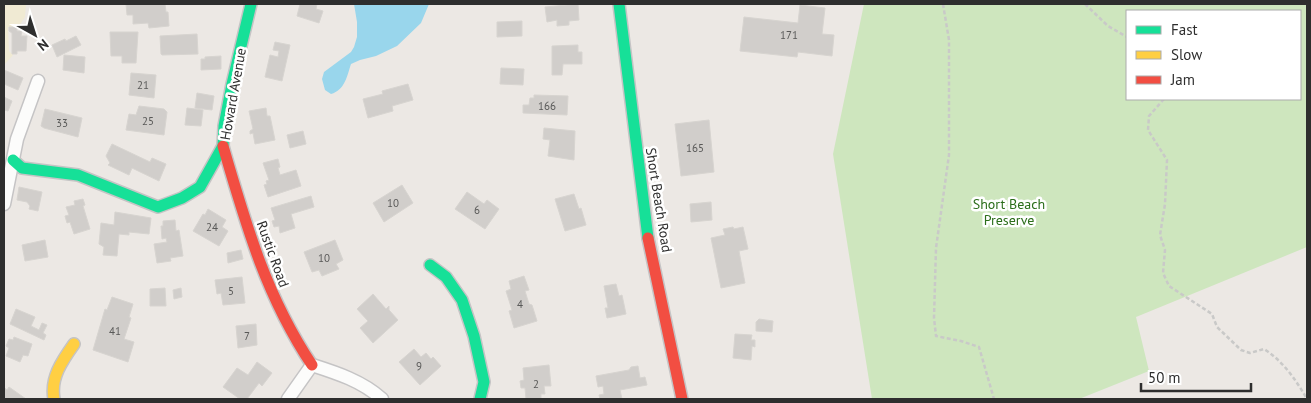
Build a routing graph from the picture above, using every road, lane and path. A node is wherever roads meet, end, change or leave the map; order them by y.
1 (251, 4) edge
2 (619, 4) edge
3 (943, 4) edge
4 (1085, 4) edge
5 (1126, 36) edge
6 (38, 82) dead end
7 (1163, 100) edge
8 (223, 146) junction
9 (13, 160) junction
10 (4, 204) edge
11 (430, 265) dead end
12 (74, 344) dead end
13 (312, 365) junction
14 (54, 399) edge
15 (288, 399) edge
16 (382, 399) edge
17 (480, 399) edge
18 (682, 399) edge
19 (994, 399) edge
20 (1307, 399) edge

1 - 8 street, Howard Avenue
2 - 18 street, Short Beach Road
3 - 19 path
4 - 5 path
6 - 9 street
7 - 20 path
8 - 9 street, Howard Avenue
8 - 13 street, Rustic Road
9 - 10 street
11 - 17 street
12 - 14 street
13 - 15 street
13 - 16 street

